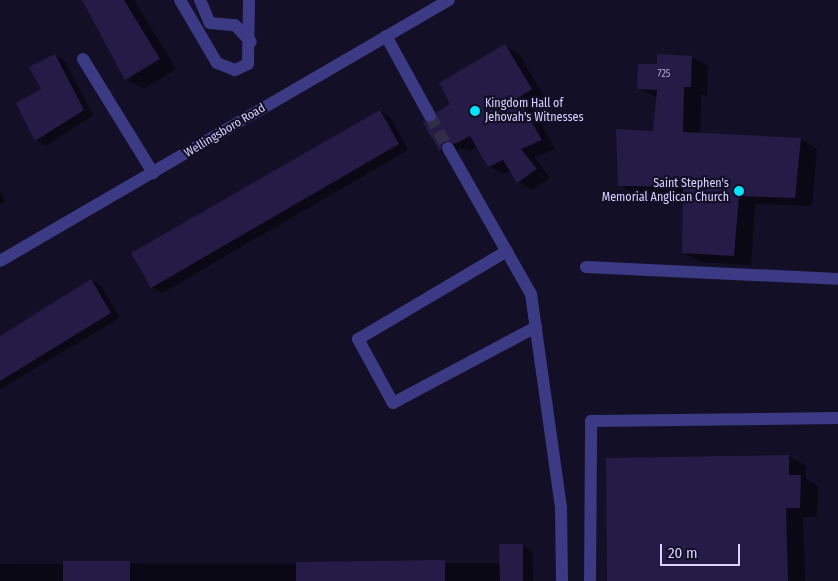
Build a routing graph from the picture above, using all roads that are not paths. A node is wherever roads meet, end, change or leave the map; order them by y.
1 (180, 0) edge
2 (200, 0) edge
3 (249, 0) edge
4 (449, 0) edge
5 (436, 3) edge
6 (386, 36) junction
7 (251, 42) junction
8 (83, 59) dead end
9 (430, 116) tunnel mouth
10 (448, 148) tunnel mouth
11 (153, 174) junction
12 (507, 251) junction
13 (0, 261) edge
14 (586, 266) dead end
15 (838, 279) edge
16 (536, 327) junction
17 (838, 418) edge
18 (562, 581) edge
19 (590, 581) edge

1 - 7 street
2 - 7 street
3 - 7 street
4 - 5 street, Wellingsboro Road
5 - 6 street, Wellingsboro Road
6 - 9 street
6 - 11 street, Wellingsboro Road
8 - 11 street
10 - 12 street
11 - 13 street, Wellingsboro Road
12 - 16 street
12 - 16 street
14 - 15 street
16 - 18 street
17 - 19 street

